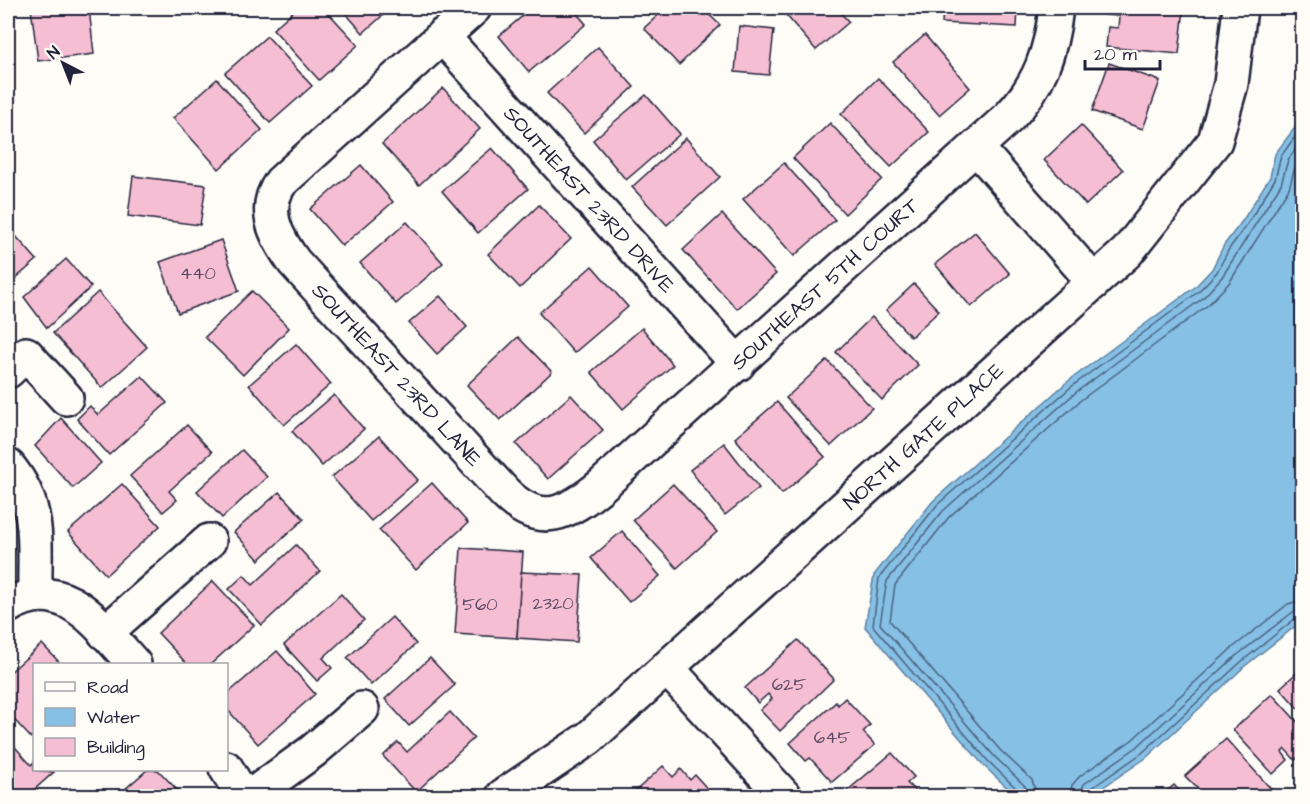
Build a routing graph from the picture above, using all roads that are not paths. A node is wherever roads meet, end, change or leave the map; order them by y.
1 (474, 8) edge
2 (1056, 8) edge
3 (1240, 8) edge
4 (442, 36) junction
5 (976, 147) junction
6 (1094, 282) junction
7 (738, 364) junction
8 (8, 371) edge
9 (66, 398) dead end
10 (8, 466) edge
11 (543, 515) joint
12 (209, 541) dead end
13 (21, 599) edge
14 (105, 633) junction
15 (133, 663) edge
16 (667, 668) junction
17 (362, 709) dead end
18 (228, 771) edge
19 (243, 796) edge
20 (251, 796) edge
21 (503, 796) edge
22 (784, 796) edge

1 - 4 street
2 - 5 street, SOUTHEAST 5TH COURT
3 - 6 street, NORTH GATE PLACE
4 - 7 street, SOUTHEAST 23RD DRIVE
4 - 11 street, SOUTHEAST 23RD LANE
5 - 6 street
5 - 7 street, SOUTHEAST 5TH COURT
6 - 16 street, NORTH GATE PLACE
7 - 11 street, SOUTHEAST 5TH COURT
8 - 9 street
10 - 13 street
12 - 14 street
13 - 14 street
14 - 15 street
16 - 21 street, NORTH GATE PLACE
16 - 22 street
17 - 20 street
18 - 19 street

